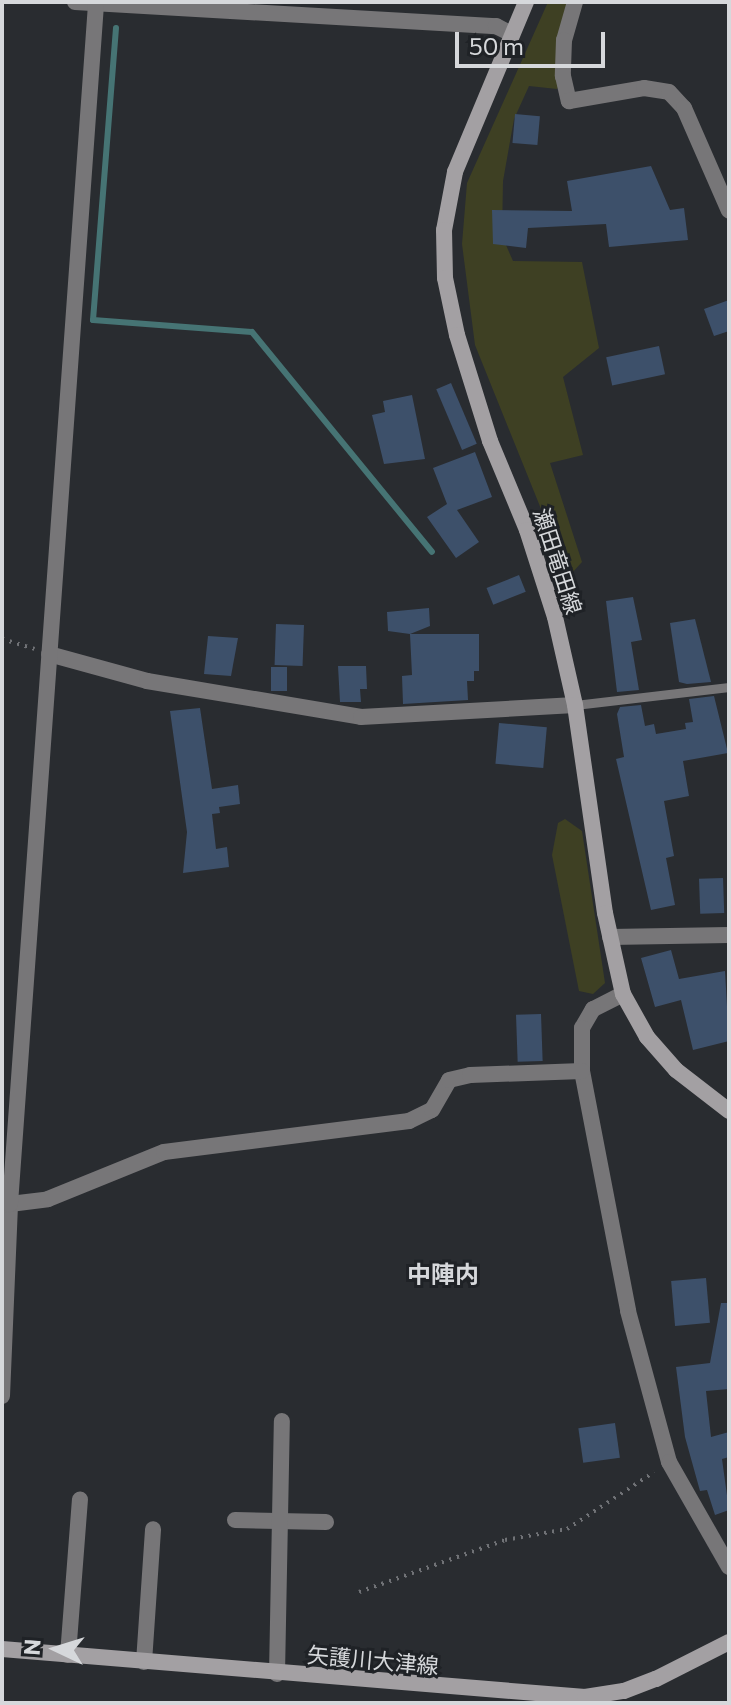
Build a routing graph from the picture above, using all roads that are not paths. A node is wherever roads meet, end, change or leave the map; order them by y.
1 (75, 2) edge
2 (526, 2) edge
3 (575, 2) edge
4 (96, 3) edge
5 (512, 34) junction
6 (727, 202) edge
7 (49, 654) junction
8 (729, 687) edge
9 (575, 705) junction
10 (729, 935) edge
11 (610, 937) junction
12 (623, 994) junction
13 (582, 1071) junction
14 (729, 1111) edge
15 (6, 1204) edge
16 (2, 1396) edge
17 (282, 1421) dead end
18 (80, 1499) dead end
19 (281, 1519) junction
20 (235, 1520) dead end
21 (326, 1522) dead end
22 (153, 1529) dead end
23 (729, 1567) edge
24 (729, 1642) edge
25 (2, 1649) edge
26 (68, 1655) junction
27 (144, 1662) junction
28 (277, 1674) junction
29 (524, 1699) edge

1 - 4 street
2 - 5 main road, 瀬田竜田線
3 - 6 street
4 - 5 street
4 - 7 street
5 - 9 main road, 瀬田竜田線
7 - 9 street
7 - 15 street
8 - 9 lane
9 - 11 main road, 瀬田竜田線
10 - 11 street
11 - 12 main road, 瀬田竜田線
12 - 13 street
12 - 14 main road, 瀬田竜田線
13 - 15 street
13 - 23 street
15 - 16 street
17 - 19 street
18 - 26 street
19 - 20 street
19 - 21 street
19 - 28 street
22 - 27 street
24 - 29 main road, 矢護川大津線
25 - 26 main road, 矢護川大津線
26 - 27 main road, 矢護川大津線
27 - 28 main road, 矢護川大津線
28 - 29 main road, 矢護川大津線

